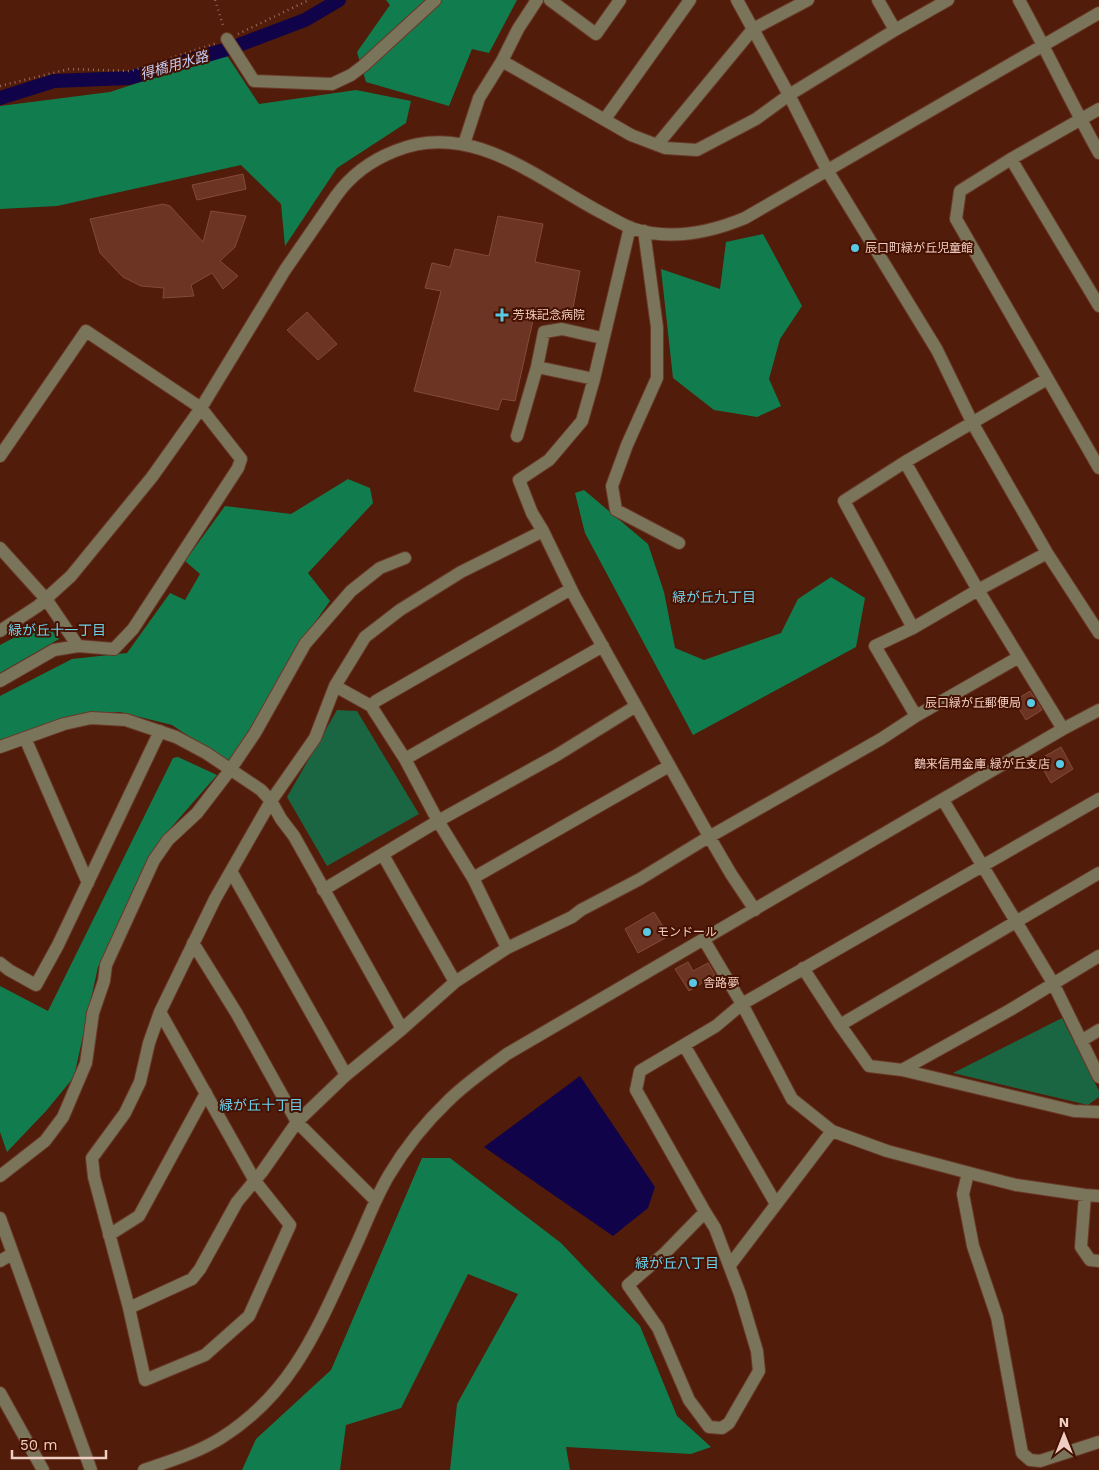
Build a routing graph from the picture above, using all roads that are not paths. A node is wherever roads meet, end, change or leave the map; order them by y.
1 (435, 0) edge
2 (537, 0) edge
3 (550, 0) edge
4 (620, 0) edge
5 (690, 0) edge
6 (737, 0) edge
7 (808, 0) edge
8 (878, 0) edge
9 (948, 0) edge
10 (1019, 0) edge
11 (1099, 13) edge
12 (752, 29) junction
13 (894, 30) junction
14 (227, 39) road end
15 (1044, 45) junction
16 (502, 61) junction
17 (789, 95) junction
18 (1099, 109) edge
19 (604, 119) junction
20 (1080, 119) junction
21 (464, 144) junction
22 (657, 145) junction
23 (1099, 153) edge
24 (1012, 159) junction
25 (827, 170) junction
26 (630, 227) junction
27 (644, 231) junction
28 (1099, 306) edge
29 (602, 338) junction
30 (537, 367) junction
31 (594, 380) junction
32 (1048, 380) junction
33 (201, 408) junction
34 (973, 424) junction
35 (517, 436) dead end
36 (0, 456) edge
37 (906, 462) junction
38 (1099, 468) edge
39 (543, 531) junction
40 (679, 543) dead end
41 (0, 548) edge
42 (1047, 553) junction
43 (405, 558) dead end
44 (571, 589) junction
45 (978, 590) junction
46 (46, 599) junction
47 (913, 628) junction
48 (0, 631) edge
49 (1099, 633) edge
50 (78, 646) junction
51 (602, 646) junction
52 (1019, 657) junction
53 (0, 681) edge
54 (335, 686) junction
55 (371, 706) junction
56 (636, 706) junction
57 (1099, 710) edge
58 (916, 716) junction
59 (1063, 729) junction
60 (160, 731) junction
61 (25, 738) junction
62 (0, 747) edge
63 (405, 759) junction
64 (670, 766) junction
65 (230, 770) junction
66 (1099, 799) edge
67 (944, 800) junction
68 (272, 801) junction
69 (438, 822) junction
70 (710, 838) junction
71 (383, 855) junction
72 (982, 866) junction
73 (231, 871) junction
74 (1099, 873) edge
75 (473, 878) junction
76 (88, 883) junction
77 (323, 890) junction
78 (755, 910) junction
79 (1016, 922) junction
80 (704, 940) junction
81 (193, 943) junction
82 (507, 948) junction
83 (1099, 956) edge
84 (0, 963) edge
85 (803, 968) junction
86 (455, 982) junction
87 (1053, 983) junction
88 (742, 1004) junction
89 (160, 1012) junction
90 (840, 1025) junction
91 (402, 1029) junction
92 (1099, 1030) edge
93 (1081, 1040) junction
94 (684, 1045) junction
95 (902, 1070) junction
96 (346, 1075) junction
97 (1099, 1077) edge
98 (206, 1093) junction
99 (1099, 1112) edge
100 (297, 1122) junction
101 (832, 1131) junction
102 (968, 1173) junction
103 (0, 1176) edge
104 (255, 1181) junction
105 (1086, 1195) junction
106 (1099, 1196) edge
107 (375, 1200) junction
108 (776, 1204) junction
109 (705, 1212) junction
110 (0, 1218) edge
111 (110, 1234) junction
112 (12, 1254) junction
113 (0, 1261) edge
114 (1099, 1261) edge
115 (730, 1264) junction
116 (129, 1308) junction
117 (0, 1393) edge
118 (1099, 1442) edge
119 (1029, 1465) edge
120 (43, 1470) edge
121 (91, 1470) edge
122 (144, 1470) edge

1 - 14 street
2 - 16 street
3 - 4 street
5 - 19 street
6 - 12 street
7 - 12 street
8 - 13 street
9 - 13 street
10 - 15 street
11 - 15 street
12 - 17 street
12 - 22 street
13 - 17 street
15 - 20 street
15 - 25 street
16 - 19 street
16 - 21 street
17 - 22 street
17 - 25 street
18 - 20 street
19 - 22 street
20 - 23 street
20 - 24 street
21 - 26 street
21 - 33 street
24 - 28 street
24 - 32 street
25 - 27 street
25 - 34 street
26 - 27 street
26 - 29 street
27 - 40 street
29 - 30 street
29 - 31 street
30 - 31 street
30 - 35 street
31 - 39 street
32 - 34 street
32 - 38 street
33 - 36 street
33 - 46 street
33 - 50 street
34 - 37 street
34 - 42 street
37 - 45 street
37 - 47 street
39 - 44 street
39 - 54 street
41 - 46 street
42 - 45 street
42 - 49 street
43 - 65 street
44 - 51 street
44 - 55 street
45 - 47 street
45 - 52 street
46 - 48 street
46 - 50 street
47 - 58 street
50 - 53 street
51 - 56 street
51 - 63 street
52 - 58 street
52 - 59 street
54 - 55 street
54 - 68 street
55 - 63 street
56 - 64 street
56 - 69 street
57 - 59 street
58 - 70 street
59 - 67 street
60 - 61 street
60 - 65 street
60 - 76 street
61 - 62 street
61 - 76 street
63 - 69 street
64 - 70 street
64 - 75 street
65 - 68 street
65 - 103 street
66 - 72 street
67 - 72 street
67 - 78 street
68 - 73 street
68 - 77 street
69 - 71 street
69 - 75 street
70 - 78 street
70 - 82 street
71 - 77 street
71 - 86 street
72 - 79 street
72 - 85 street
73 - 81 street
73 - 96 street
74 - 79 street
75 - 82 street
76 - 84 street
77 - 91 street
78 - 80 street
79 - 87 street
79 - 90 street
80 - 88 street
80 - 107 street
81 - 89 street
81 - 100 street
82 - 86 street
83 - 87 street
85 - 88 street
85 - 90 street
86 - 91 street
87 - 93 street
87 - 95 street
88 - 94 street
88 - 101 street
89 - 98 street
89 - 111 street
90 - 95 street
91 - 96 street
92 - 93 street
93 - 97 street
94 - 108 street
94 - 109 street
95 - 99 street
96 - 100 street
98 - 104 street
98 - 111 street
100 - 104 street
100 - 107 street
101 - 102 street
101 - 108 street
102 - 105 street
102 - 119 street
104 - 116 street
104 - 116 street
105 - 106 street
105 - 114 street
107 - 122 street
108 - 115 street
109 - 115 street
109 - 115 street
110 - 112 street
111 - 116 street
112 - 113 street
112 - 121 street
117 - 120 street
118 - 119 street

